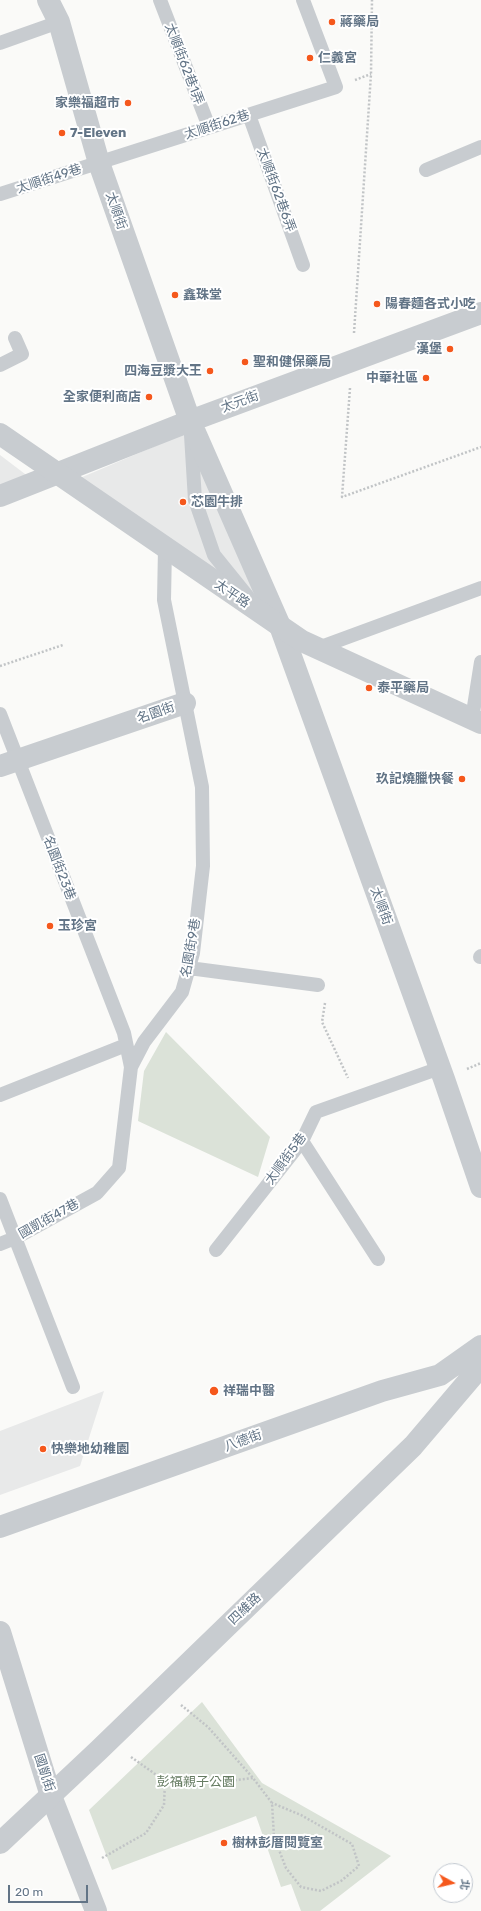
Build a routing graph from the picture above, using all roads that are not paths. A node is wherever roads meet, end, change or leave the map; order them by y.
1 (48, 0) edge
2 (160, 0) edge
3 (303, 0) edge
4 (59, 22) junction
5 (0, 43) edge
6 (249, 115) junction
7 (209, 128) junction
8 (481, 146) edge
9 (99, 163) junction
10 (426, 170) dead end
11 (0, 194) edge
12 (303, 265) dead end
13 (481, 313) edge
14 (15, 338) dead end
15 (0, 365) edge
16 (190, 421) junction
17 (0, 434) edge
18 (57, 473) junction
19 (0, 496) edge
20 (165, 548) junction
21 (481, 588) edge
22 (259, 612) junction
23 (280, 626) junction
24 (318, 648) junction
25 (481, 662) edge
26 (185, 703) junction
27 (0, 714) edge
28 (477, 721) edge
29 (9, 763) edge
30 (189, 968) junction
31 (318, 985) road end
32 (126, 1045) junction
33 (131, 1067) junction
34 (440, 1068) junction
35 (0, 1095) edge
36 (302, 1141) junction
37 (481, 1187) edge
38 (97, 1193) joint
39 (0, 1199) edge
40 (15, 1238) junction
41 (0, 1244) edge
42 (216, 1250) dead end
43 (378, 1259) dead end
44 (481, 1346) edge
45 (481, 1366) edge
46 (73, 1387) dead end
47 (0, 1528) edge
48 (0, 1632) edge
49 (51, 1796) junction
50 (0, 1843) edge
51 (96, 1911) edge

1 - 4 street, 太順街
2 - 7 lane, 太順街62巷1弄
3 - 6 lane, 太順街62巷
4 - 5 lane
4 - 9 street, 太順街
6 - 7 lane, 太順街62巷
6 - 12 lane, 太順街62巷6弄
7 - 9 lane, 太順街62巷
8 - 10 lane
9 - 11 lane, 太順街49巷
9 - 16 street, 太順街
13 - 16 street, 太元街
14 - 15 lane
16 - 18 street, 太元街
16 - 22 lane
16 - 23 street, 太順街
17 - 18 street, 太平路
18 - 19 street, 太元街
18 - 20 street, 太平路
20 - 22 street, 太平路
20 - 26 lane, 名園街
21 - 24 lane
22 - 23 street, 太平路
23 - 24 street, 太平路
23 - 34 street, 太順街
24 - 28 street, 太平路
25 - 28 lane
26 - 29 street, 名園街
26 - 30 lane, 名園街9巷
27 - 29 lane, 名園街23巷
29 - 32 lane, 名園街23巷
30 - 31 lane
30 - 33 lane, 名園街9巷
32 - 33 lane, 名園街23巷
32 - 35 lane
33 - 38 lane, 名園街9巷
34 - 36 lane, 太順街5巷
34 - 37 street, 太順街
36 - 42 lane, 太順街5巷
36 - 43 lane
38 - 40 lane, 國凱街47巷
39 - 40 lane
40 - 41 lane, 國凱街47巷
40 - 46 lane
44 - 47 street, 八德街
45 - 49 street, 四維路
48 - 49 street, 國凱街
49 - 50 street, 四維路
49 - 51 street, 國凱街

